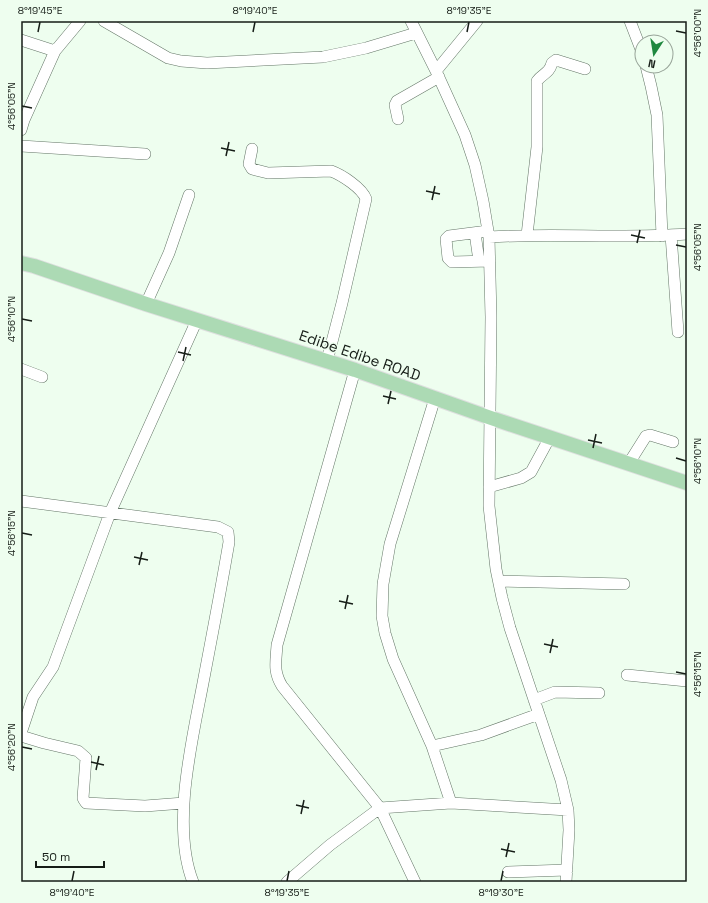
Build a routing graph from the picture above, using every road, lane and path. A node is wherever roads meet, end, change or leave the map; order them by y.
1 (80, 21) edge
2 (104, 21) edge
3 (411, 21) edge
4 (477, 21) edge
5 (630, 21) edge
6 (416, 33) junction
7 (635, 34) edge
8 (21, 40) edge
9 (55, 51) junction
10 (585, 69) dead end
11 (437, 74) junction
12 (648, 74) edge
13 (398, 119) dead end
14 (21, 130) edge
15 (21, 146) edge
16 (252, 149) dead end
17 (145, 154) dead end
18 (188, 195) dead end
19 (475, 233) junction
20 (489, 234) junction
21 (687, 234) edge
22 (527, 235) junction
23 (667, 235) junction
24 (484, 261) junction
25 (21, 264) edge
26 (146, 304) junction
27 (197, 320) junction
28 (678, 332) dead end
29 (327, 361) junction
30 (21, 369) edge
31 (355, 370) junction
32 (42, 377) dead end
33 (435, 398) junction
34 (491, 418) junction
35 (550, 437) junction
36 (673, 442) dead end
37 (629, 463) junction
38 (687, 483) edge
39 (489, 487) junction
40 (21, 501) edge
41 (110, 513) junction
42 (500, 581) junction
43 (624, 584) dead end
44 (627, 675) dead end
45 (687, 681) edge
46 (599, 693) dead end
47 (534, 700) junction
48 (539, 714) junction
49 (21, 733) edge
50 (21, 736) edge
51 (432, 746) junction
52 (451, 803) junction
53 (184, 804) junction
54 (380, 808) junction
55 (568, 810) junction
56 (567, 870) junction
57 (508, 872) dead end
58 (193, 882) edge
59 (287, 882) edge
60 (414, 882) edge
61 (566, 882) edge

1 - 9 street
2 - 6 street
3 - 6 street
4 - 11 street
5 - 7 street
6 - 11 street
8 - 9 street
9 - 14 street
10 - 22 street
11 - 13 street
11 - 20 street
12 - 23 street
15 - 17 street
16 - 29 street
18 - 26 street
19 - 20 street
19 - 24 street
19 - 24 street
20 - 22 street
20 - 24 street
21 - 23 street
22 - 23 street
23 - 28 street
24 - 34 street
25 - 26 main road, Edibe Edibe ROAD
26 - 27 main road, Edibe Edibe ROAD
27 - 29 main road, Edibe Edibe ROAD
27 - 41 street
29 - 31 main road, Edibe Edibe ROAD
30 - 32 street
31 - 33 main road, Edibe Edibe ROAD
31 - 54 street
33 - 34 main road, Edibe Edibe ROAD
33 - 51 street
34 - 35 main road, Edibe Edibe ROAD
34 - 39 street
35 - 37 main road, Edibe Edibe ROAD
35 - 39 street
36 - 37 street
37 - 38 main road, Edibe Edibe ROAD
39 - 42 street
40 - 41 street
41 - 49 street
41 - 53 street
42 - 43 street
42 - 47 street
44 - 45 street
46 - 47 street
47 - 48 street
48 - 51 street
48 - 55 street
50 - 53 street
51 - 52 street
52 - 54 street
52 - 55 street
53 - 58 street
54 - 59 street
54 - 60 street
55 - 56 street
56 - 57 street
56 - 61 street

